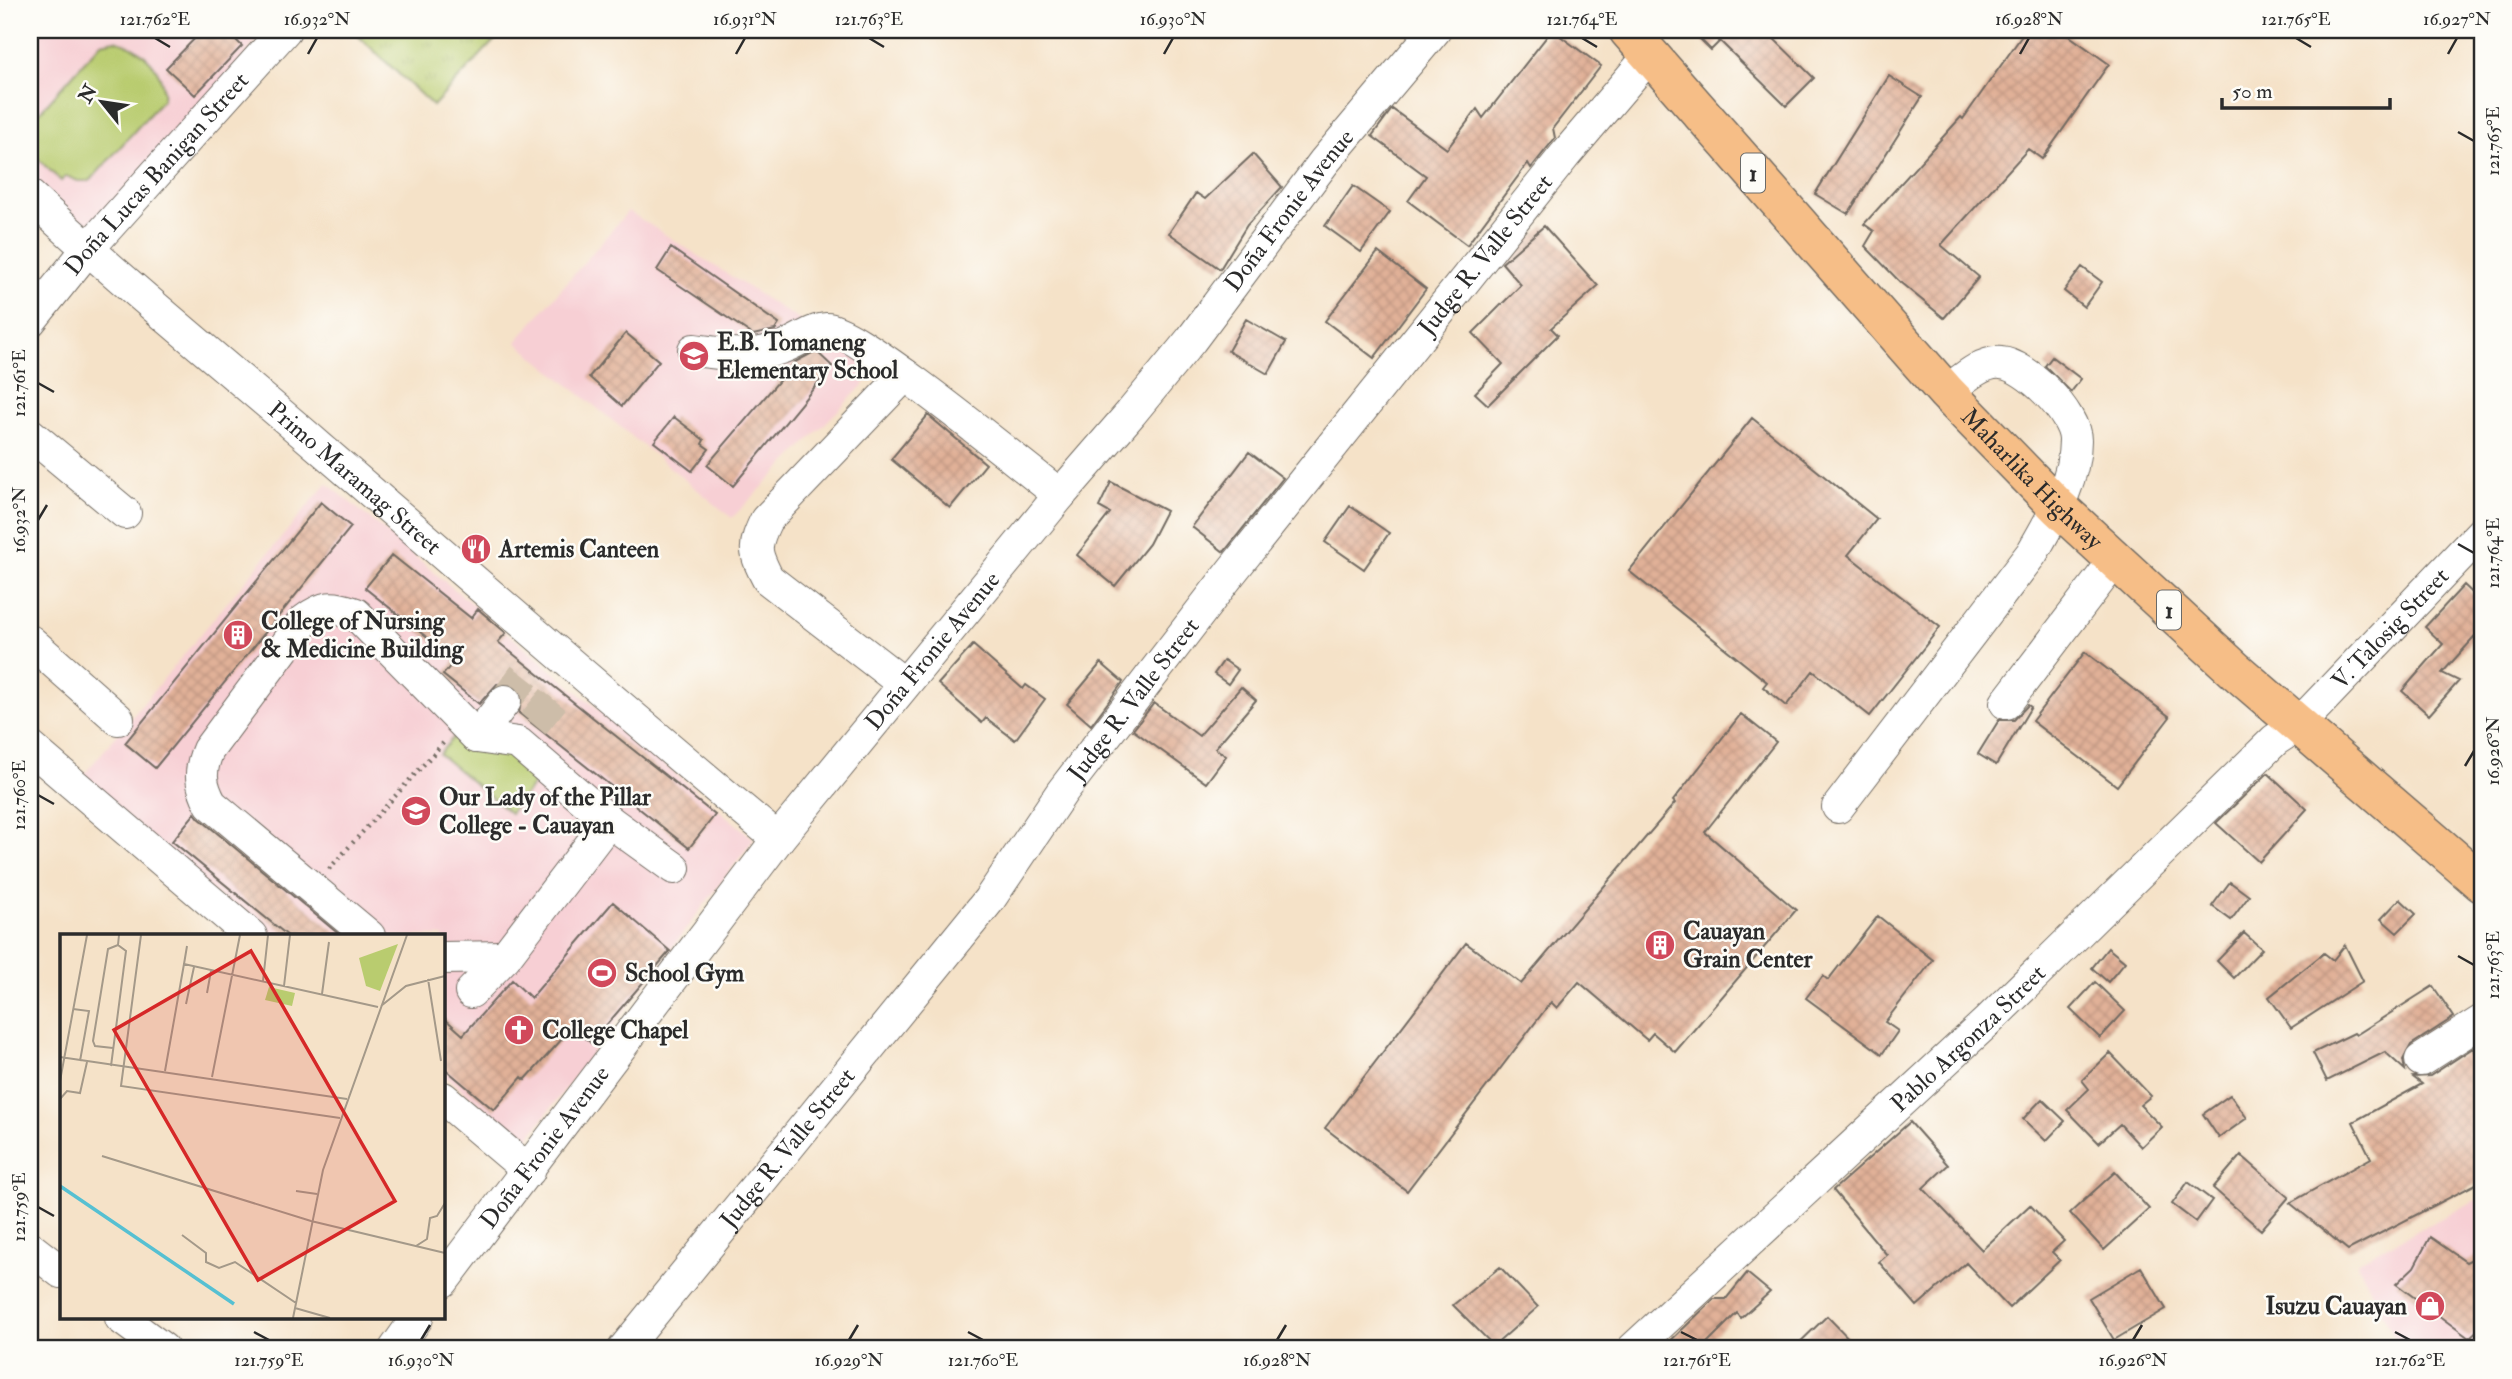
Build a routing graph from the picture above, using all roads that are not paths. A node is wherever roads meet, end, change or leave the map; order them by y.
1 (1435, 30) edge
2 (276, 33) edge
3 (1639, 42) edge
4 (30, 196) edge
5 (87, 250) junction
6 (30, 321) edge
7 (694, 350) dead end
8 (905, 375) junction
9 (1945, 393) junction
10 (30, 434) edge
11 (1060, 495) junction
12 (2058, 507) junction
13 (125, 513) dead end
14 (2482, 532) edge
15 (2115, 561) junction
16 (30, 640) edge
17 (904, 684) junction
18 (505, 701) tunnel mouth
19 (2006, 703) dead end
20 (118, 719) dead end
21 (2298, 725) junction
22 (470, 729) junction
23 (30, 747) edge
24 (1839, 807) dead end
25 (609, 821) junction
26 (778, 839) junction
27 (674, 868) dead end
28 (2482, 883) edge
29 (249, 934) edge
30 (367, 934) edge
31 (505, 957) junction
32 (444, 958) edge
33 (471, 992) dead end
34 (2482, 1021) edge
35 (2421, 1060) dead end
36 (444, 1099) edge
37 (529, 1171) junction
38 (30, 1248) edge
39 (60, 1271) edge
40 (444, 1280) edge
41 (124, 1320) edge
42 (416, 1320) edge
43 (163, 1349) edge
44 (394, 1349) edge
45 (624, 1349) edge
46 (1633, 1349) edge

1 - 11 street, Doña Fronie Avenue
2 - 5 street, Doña Lucas Banigan Street
3 - 9 highway, Maharlika Highway / 1
3 - 45 street, Judge R. Valle Street
4 - 5 street, Primo Maramag Street
5 - 6 street, Doña Lucas Banigan Street
5 - 26 street, Primo Maramag Street
7 - 8 street
8 - 11 street
8 - 17 street
9 - 12 highway, Maharlika Highway / 1
9 - 12 street
10 - 13 street
11 - 17 street, Doña Fronie Avenue
12 - 15 highway, Maharlika Highway / 1
12 - 24 street
14 - 21 street, V. Talosig Street
15 - 19 street
15 - 21 highway, Maharlika Highway / 1
16 - 20 street
17 - 26 street, Doña Fronie Avenue
18 - 22 street
21 - 28 highway, Maharlika Highway / 1
21 - 46 street, Pablo Argonza Street
22 - 25 street
22 - 30 street
23 - 29 street
25 - 27 street
25 - 31 street
26 - 37 street, Doña Fronie Avenue
31 - 32 street
31 - 33 street
34 - 35 street
36 - 37 street
37 - 40 street, Doña Fronie Avenue
38 - 39 street
41 - 43 street
42 - 44 street

